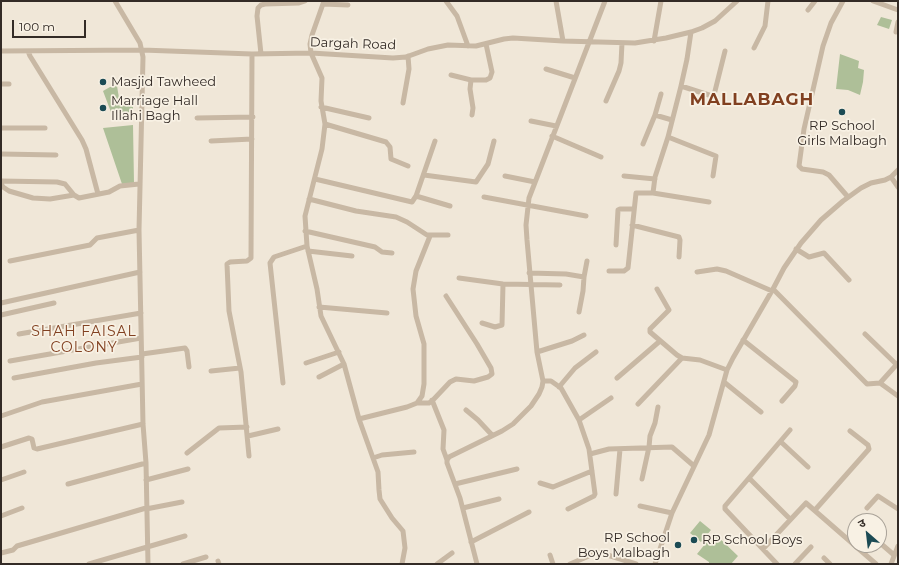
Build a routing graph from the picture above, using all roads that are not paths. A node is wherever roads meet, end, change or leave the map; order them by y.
1 (115, 1) edge
2 (306, 1) edge
3 (446, 1) edge
4 (556, 1) edge
5 (605, 1) edge
6 (661, 1) edge
7 (737, 1) edge
8 (768, 1) edge
9 (815, 1) edge
10 (843, 1) edge
11 (873, 1) edge
12 (323, 3) edge
13 (348, 5) dead end
14 (808, 10) dead end
15 (898, 10) edge
16 (898, 22) edge
17 (691, 32) junction
18 (896, 32) dead end
19 (654, 40) junction
20 (563, 41) junction
21 (590, 42) junction
22 (622, 43) junction
23 (486, 44) junction
24 (468, 46) junction
25 (754, 48) dead end
26 (142, 50) junction
27 (1, 51) edge
28 (28, 51) junction
29 (725, 52) dead end
30 (311, 53) junction
31 (252, 54) junction
32 (261, 54) junction
33 (408, 56) junction
34 (546, 69) dead end
35 (452, 75) dead end
36 (575, 78) junction
37 (471, 80) junction
38 (1, 84) edge
39 (9, 84) dead end
40 (681, 86) junction
41 (661, 94) dead end
42 (606, 101) dead end
43 (403, 103) dead end
44 (321, 107) junction
45 (472, 115) dead end
46 (655, 115) junction
47 (253, 117) junction
48 (197, 118) dead end
49 (369, 118) dead end
50 (672, 120) junction
51 (531, 121) dead end
52 (325, 124) junction
53 (556, 126) junction
54 (1, 128) edge
55 (45, 128) dead end
56 (552, 136) junction
57 (668, 137) junction
58 (252, 139) junction
59 (211, 141) dead end
60 (435, 141) dead end
61 (494, 141) dead end
62 (643, 144) dead end
63 (1, 154) edge
64 (56, 154) dead end
65 (601, 157) dead end
66 (408, 166) dead end
67 (898, 170) edge
68 (424, 175) junction
69 (505, 176) dead end
70 (624, 176) dead end
71 (712, 176) dead end
72 (891, 177) junction
73 (315, 179) junction
74 (655, 179) junction
75 (534, 182) junction
76 (1, 183) edge
77 (139, 184) junction
78 (898, 187) edge
79 (653, 193) junction
80 (98, 194) junction
81 (74, 195) junction
82 (416, 196) junction
83 (484, 197) dead end
84 (848, 197) junction
85 (309, 199) junction
86 (709, 202) dead end
87 (450, 206) dead end
88 (528, 206) junction
89 (634, 209) junction
90 (586, 216) dead end
91 (632, 225) junction
92 (138, 230) junction
93 (305, 230) junction
94 (448, 235) dead end
95 (430, 236) junction
96 (616, 245) dead end
97 (307, 248) junction
98 (796, 249) junction
99 (392, 253) dead end
100 (352, 256) dead end
101 (679, 257) dead end
102 (10, 261) dead end
103 (587, 261) dead end
104 (609, 271) dead end
105 (140, 272) junction
106 (696, 272) dead end
107 (529, 273) junction
108 (584, 277) junction
109 (459, 278) dead end
110 (849, 280) dead end
111 (503, 284) junction
112 (530, 285) junction
113 (560, 285) dead end
114 (657, 289) dead end
115 (773, 290) junction
116 (446, 296) dead end
117 (1, 303) edge
118 (54, 303) dead end
119 (319, 307) junction
120 (579, 312) dead end
121 (141, 313) junction
122 (387, 313) dead end
123 (1, 316) edge
124 (482, 323) dead end
125 (19, 334) dead end
126 (865, 334) dead end
127 (584, 335) dead end
128 (141, 338) junction
129 (743, 340) junction
130 (660, 341) junction
131 (339, 352) junction
132 (537, 352) junction
133 (596, 352) dead end
134 (142, 356) junction
135 (682, 358) junction
136 (10, 361) dead end
137 (306, 363) dead end
138 (344, 364) junction
139 (897, 364) edge
140 (189, 367) dead end
141 (240, 368) junction
142 (727, 370) junction
143 (211, 371) dead end
144 (319, 377) dead end
145 (14, 378) dead end
146 (617, 378) dead end
147 (543, 381) junction
148 (724, 382) junction
149 (283, 383) dead end
150 (880, 383) junction
151 (142, 384) junction
152 (559, 387) junction
153 (898, 396) edge
154 (611, 398) dead end
155 (432, 400) junction
156 (782, 401) dead end
157 (417, 403) junction
158 (638, 404) dead end
159 (658, 407) dead end
160 (466, 410) dead end
161 (761, 412) dead end
162 (1, 416) edge
163 (359, 419) junction
164 (579, 420) junction
165 (143, 424) junction
166 (247, 427) junction
167 (278, 429) dead end
168 (790, 430) dead end
169 (850, 431) dead end
170 (492, 435) junction
171 (248, 436) junction
172 (781, 442) junction
173 (1, 447) edge
174 (649, 447) junction
175 (620, 449) junction
176 (187, 452) dead end
177 (414, 452) dead end
178 (590, 454) junction
179 (249, 456) dead end
180 (373, 458) junction
181 (447, 460) junction
182 (146, 464) junction
183 (694, 466) junction
184 (808, 467) dead end
185 (188, 469) dead end
186 (517, 469) dead end
187 (592, 471) junction
188 (24, 472) dead end
189 (749, 478) junction
190 (642, 479) dead end
191 (1, 480) edge
192 (146, 480) junction
193 (540, 483) dead end
194 (68, 484) dead end
195 (455, 484) junction
196 (616, 494) dead end
197 (499, 499) dead end
198 (182, 502) dead end
199 (640, 506) dead end
200 (22, 508) dead end
201 (463, 508) junction
202 (867, 508) dead end
203 (146, 509) junction
204 (568, 509) dead end
205 (815, 510) junction
206 (898, 510) edge
207 (529, 512) dead end
208 (672, 513) junction
209 (1, 516) edge
210 (790, 519) junction
211 (185, 536) dead end
212 (472, 542) junction
213 (898, 546) edge
214 (147, 547) junction
215 (811, 547) dead end
216 (887, 549) edge
217 (763, 550) junction
218 (1, 553) edge
219 (452, 553) dead end
220 (550, 555) dead end
221 (894, 555) junction
222 (206, 557) dead end
223 (824, 558) dead end
224 (89, 564) edge
225 (148, 564) edge
226 (183, 564) edge
227 (402, 564) edge
228 (437, 564) edge
229 (477, 564) edge
230 (554, 564) edge
231 (570, 564) edge
232 (636, 564) edge
233 (655, 564) edge
234 (777, 564) edge
235 (795, 564) edge
236 (830, 564) edge
237 (876, 564) edge
238 (891, 564) edge

1 - 26 street
2 - 32 street
3 - 24 street
4 - 20 street
5 - 21 street
6 - 19 street
7 - 17 street, Dargah Road
8 - 25 street
9 - 14 street
10 - 84 street
11 - 15 street
12 - 13 street
12 - 30 street
16 - 18 street
17 - 19 street, Dargah Road
17 - 40 street
19 - 22 street, Dargah Road
20 - 21 street, Dargah Road
20 - 23 street, Dargah Road
21 - 22 street, Dargah Road
21 - 36 street
22 - 42 street
23 - 24 street, Dargah Road
23 - 37 street
24 - 33 street, Dargah Road
26 - 28 street, Dargah Road
26 - 31 street, Dargah Road
26 - 77 street
27 - 28 street, Dargah Road
28 - 80 street
29 - 40 street
30 - 32 street, Dargah Road
30 - 33 street, Dargah Road
30 - 44 street
31 - 32 street, Dargah Road
31 - 47 street
33 - 43 street
34 - 36 street
35 - 37 street
36 - 53 street
37 - 45 street
38 - 39 street
40 - 50 street
41 - 46 street
44 - 49 street
44 - 52 street
46 - 50 street
46 - 62 street
47 - 48 street
47 - 58 street
50 - 57 street
51 - 53 street
52 - 66 street
52 - 73 street
53 - 56 street
54 - 55 street
56 - 65 street
56 - 75 street
57 - 71 street
57 - 74 street
58 - 59 street
58 - 141 street
60 - 68 street
61 - 68 street
63 - 64 street
67 - 72 street
68 - 82 street
69 - 75 street
70 - 74 street
72 - 78 street
72 - 84 street
73 - 82 street
73 - 85 street
74 - 79 street
75 - 88 street
76 - 81 street
76 - 81 street
77 - 80 street
77 - 92 street
79 - 86 street
79 - 89 street
80 - 81 street
82 - 87 street
83 - 88 street
84 - 98 street
85 - 93 street
85 - 95 street
88 - 90 street
88 - 107 street
89 - 91 street
89 - 96 street
91 - 101 street
91 - 104 street
92 - 102 street
92 - 105 street
93 - 97 street
93 - 99 street
94 - 95 street
95 - 157 street
97 - 100 street
97 - 119 street
97 - 149 street
98 - 110 street
98 - 115 street
103 - 108 street
105 - 117 street
105 - 121 street
106 - 115 street
107 - 108 street
107 - 112 street
108 - 120 street
109 - 111 street
111 - 112 street
111 - 124 street
112 - 113 street
112 - 132 street
114 - 130 street
115 - 129 street
115 - 150 street
116 - 155 street
118 - 123 street
119 - 122 street
119 - 131 street
121 - 125 street
121 - 128 street
126 - 139 street
127 - 132 street
128 - 134 street
128 - 136 street
129 - 142 street
129 - 156 street
130 - 135 street
130 - 146 street
131 - 137 street
131 - 138 street
132 - 147 street
133 - 152 street
134 - 140 street
134 - 145 street
134 - 151 street
135 - 142 street
135 - 158 street
138 - 144 street
138 - 163 street
139 - 150 street
141 - 143 street
141 - 166 street
142 - 148 street
147 - 152 street
147 - 170 street
148 - 161 street
148 - 183 street
150 - 153 street
151 - 162 street
151 - 165 street
152 - 164 street
154 - 164 street
155 - 157 street
155 - 181 street
157 - 163 street
159 - 174 street
160 - 170 street
163 - 180 street
164 - 178 street
165 - 173 street
165 - 182 street
166 - 171 street
166 - 176 street
167 - 171 street
168 - 172 street
169 - 205 street
170 - 181 street
171 - 179 street
172 - 184 street
172 - 189 street
174 - 175 street
174 - 183 street
174 - 190 street
175 - 178 street
175 - 196 street
177 - 180 street
178 - 187 street
180 - 227 street
181 - 195 street
182 - 192 street
182 - 194 street
183 - 208 street
185 - 192 street
186 - 195 street
187 - 193 street
187 - 204 street
188 - 191 street
189 - 210 street
189 - 217 street
192 - 203 street
195 - 201 street
197 - 201 street
198 - 203 street
199 - 208 street
200 - 209 street
201 - 212 street
202 - 206 street
203 - 214 street
203 - 218 street
205 - 210 street
205 - 237 street
207 - 212 street
208 - 233 street
210 - 217 street
211 - 214 street
212 - 229 street
213 - 221 street
214 - 224 street
214 - 225 street
215 - 235 street
216 - 221 street
217 - 234 street
219 - 228 street
220 - 230 street
221 - 238 street
222 - 226 street
223 - 236 street
231 - 232 street

